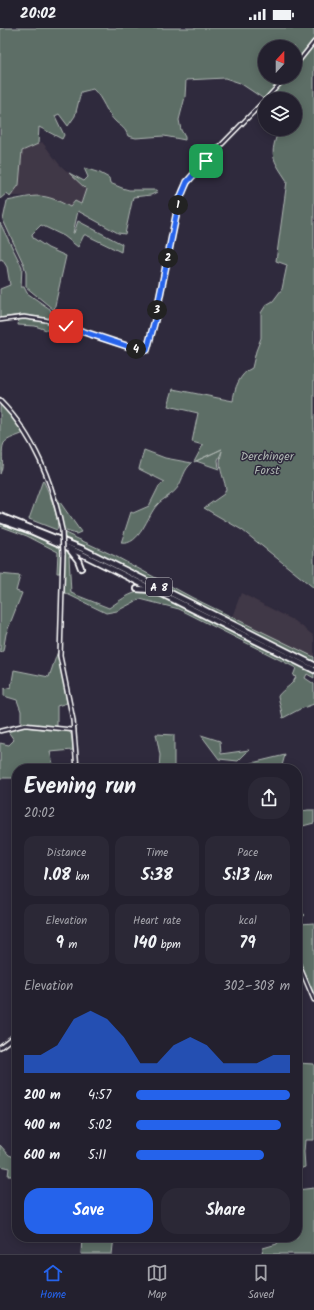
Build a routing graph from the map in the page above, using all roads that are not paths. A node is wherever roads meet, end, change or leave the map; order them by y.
1 (314, 42) edge
2 (302, 57) edge
3 (279, 84) edge
4 (272, 92) edge
5 (258, 106) edge
6 (0, 320) edge
7 (0, 401) edge
8 (0, 516) edge
9 (0, 520) edge
10 (65, 546) junction
11 (81, 568) dead end
12 (137, 589) dead end
13 (158, 592) junction
14 (314, 665) edge
15 (314, 670) edge
16 (74, 730) junction
17 (0, 731) edge
18 (77, 764) edge
19 (302, 972) edge
20 (314, 1000) edge
21 (12, 1038) edge
22 (0, 1047) edge

1 - 2 street
3 - 4 street
5 - 6 street
7 - 16 main road, bridge
8 - 14 highway, A 8
9 - 10 highway, A 8
10 - 11 highway
10 - 13 highway, A 8
12 - 13 highway
13 - 15 highway, A 8
16 - 17 street
16 - 18 main road
19 - 20 street
21 - 22 main road

